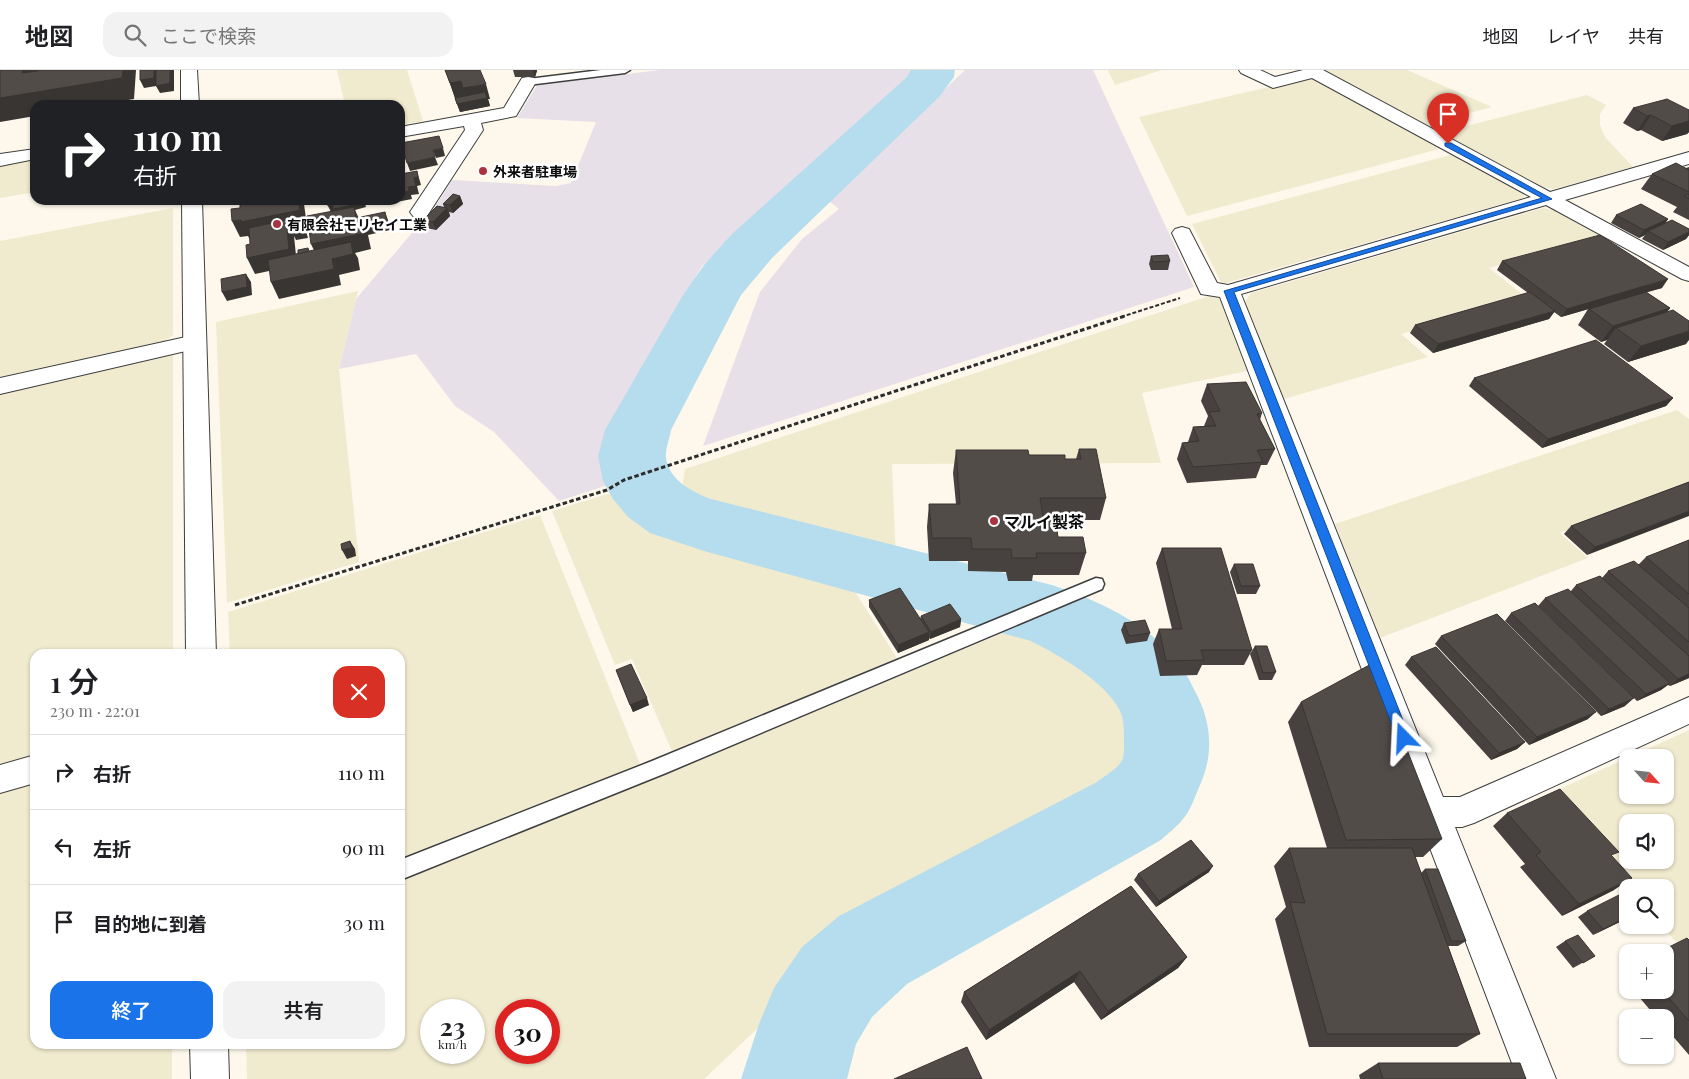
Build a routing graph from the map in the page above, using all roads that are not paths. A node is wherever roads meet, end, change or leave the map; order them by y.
1 (190, 70) edge
2 (625, 70) edge
3 (1247, 70) edge
4 (600, 72) edge
5 (528, 82) joint
6 (190, 100) edge
7 (470, 119) junction
8 (405, 131) edge
9 (30, 155) edge
10 (1689, 158) edge
11 (0, 160) edge
12 (1548, 199) junction
13 (192, 205) edge
14 (420, 212) dead end
15 (1182, 233) dead end
16 (1689, 275) edge
17 (1219, 290) junction
18 (195, 342) junction
19 (0, 386) edge
20 (1096, 584) dead end
21 (201, 649) edge
22 (1689, 710) edge
23 (30, 770) edge
24 (0, 779) edge
25 (1433, 812) junction
26 (405, 868) edge
27 (209, 1049) edge
28 (210, 1079) edge
29 (1537, 1079) edge

1 - 6 street
2 - 4 lane
3 - 12 street
4 - 5 lane
5 - 7 street
7 - 8 street
7 - 14 street
9 - 11 street
10 - 12 street
12 - 16 street
12 - 17 street
13 - 18 street
15 - 17 street
17 - 25 street
18 - 19 street
18 - 21 street
20 - 26 lane
22 - 25 street
23 - 24 street
25 - 29 street
27 - 28 street

